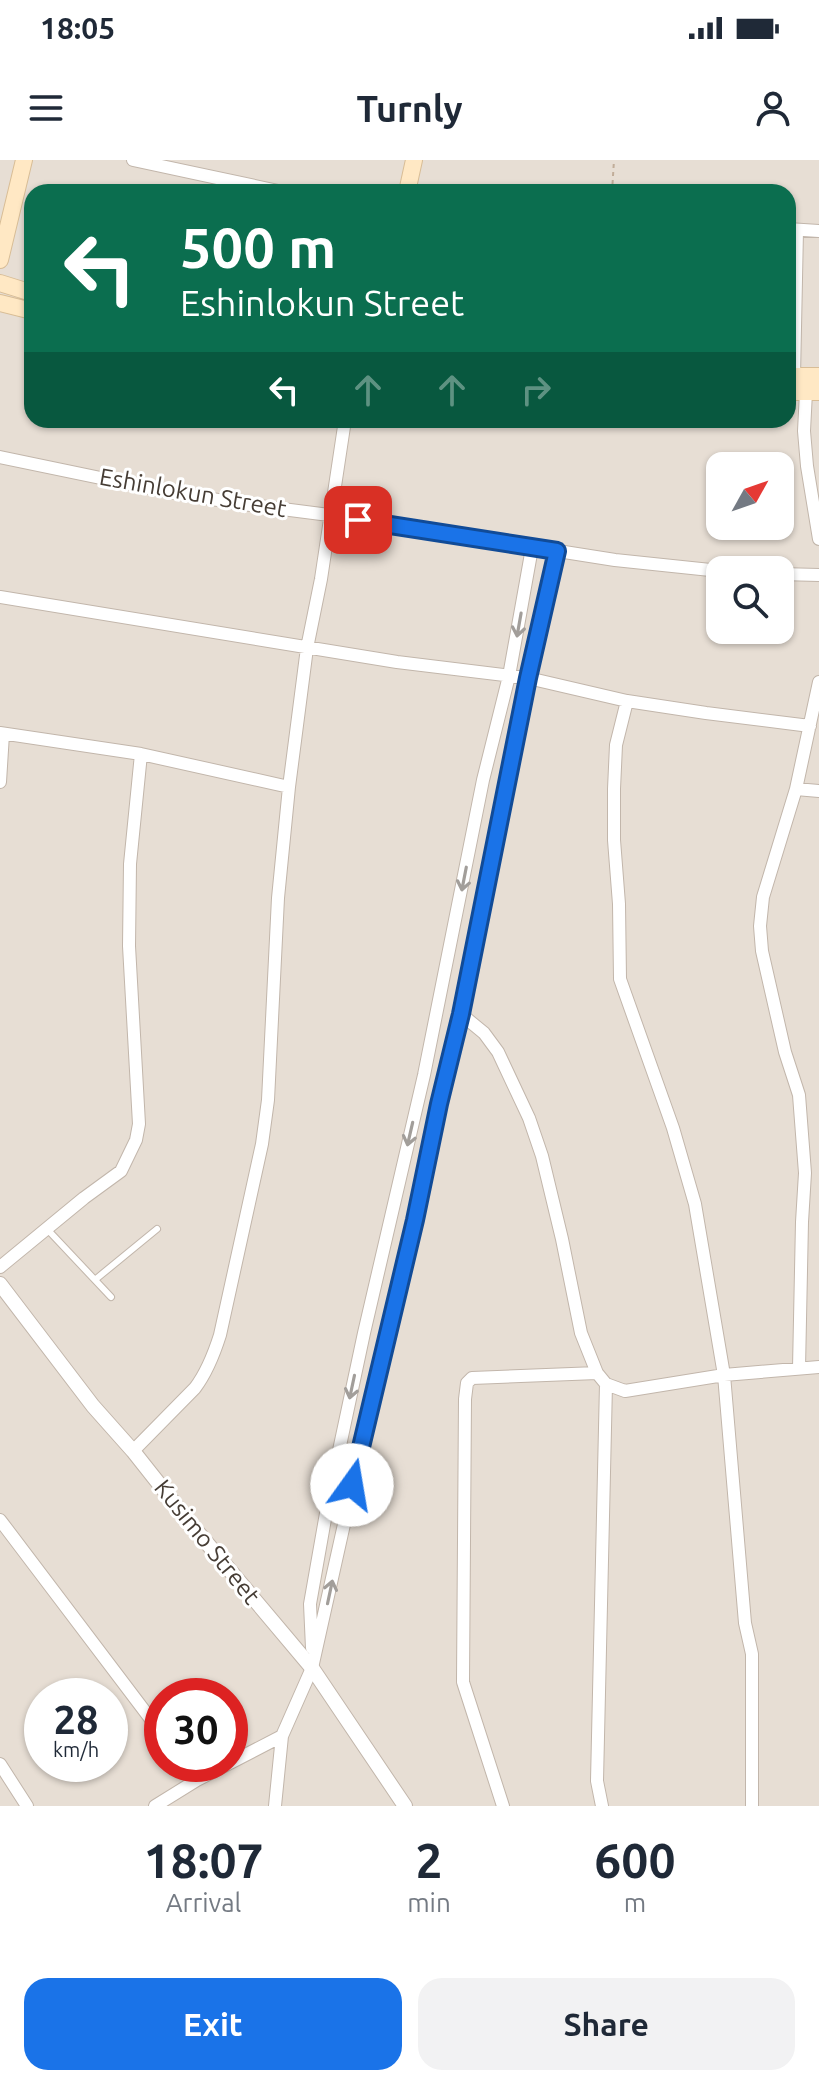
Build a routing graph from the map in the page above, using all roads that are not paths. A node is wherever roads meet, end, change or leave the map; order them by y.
1 (24, 160) edge
2 (133, 160) edge
3 (414, 160) edge
4 (246, 184) edge
5 (409, 184) edge
6 (796, 230) edge
7 (819, 231) edge
8 (0, 260) edge
9 (0, 283) edge
10 (24, 290) edge
11 (0, 303) edge
12 (24, 309) edge
13 (796, 376) edge
14 (819, 376) edge
15 (813, 392) edge
16 (344, 428) edge
17 (0, 457) edge
18 (329, 515) junction
19 (819, 538) edge
20 (532, 548) junction
21 (557, 551) junction
22 (706, 570) edge
23 (794, 574) edge
24 (819, 575) edge
25 (0, 597) edge
26 (307, 648) junction
27 (509, 676) junction
28 (528, 678) junction
29 (819, 682) edge
30 (627, 701) junction
31 (810, 726) junction
32 (2, 734) edge
33 (141, 754) junction
34 (0, 782) edge
35 (289, 787) junction
36 (796, 789) junction
37 (819, 791) edge
38 (459, 905) junction
39 (481, 910) junction
40 (461, 1014) junction
41 (47, 1229) junction
42 (157, 1229) dead end
43 (0, 1267) edge
44 (96, 1279) junction
45 (0, 1284) edge
46 (111, 1297) dead end
47 (819, 1367) edge
48 (799, 1368) junction
49 (597, 1373) junction
50 (724, 1375) junction
51 (606, 1384) junction
52 (133, 1451) junction
53 (0, 1520) edge
54 (312, 1668) junction
55 (144, 1710) edge
56 (282, 1736) junction
57 (248, 1754) edge
58 (0, 1764) edge
59 (194, 1782) edge
60 (27, 1806) edge
61 (155, 1806) edge
62 (275, 1806) edge
63 (405, 1806) edge
64 (503, 1806) edge
65 (602, 1806) edge
66 (752, 1806) edge

1 - 8 main road
2 - 4 street
3 - 5 main road
6 - 7 street
9 - 10 main road
11 - 12 main road
13 - 14 main road
15 - 19 street
16 - 18 street
17 - 18 street, Eshinlokun Street
18 - 20 street, Eshinlokun Street
18 - 26 street
20 - 21 street, Eshinlokun Street
20 -> 27 street
21 - 22 street, Eshinlokun Street
21 - 28 street
23 - 24 street
25 - 26 street
26 - 27 street
26 - 35 street
27 - 28 street
27 -> 38 street
28 - 30 street
28 - 39 street
29 - 31 street
30 - 31 street
30 - 50 street
31 - 36 street
32 - 33 street
32 - 34 street
33 - 35 street
33 - 41 street
35 - 52 street
36 - 37 street
36 - 48 street
38 - 39 street
38 -> 54 street
39 - 40 street
40 - 49 street
54 -> 40 street
41 - 43 street
41 - 44 lane
42 - 44 lane
44 - 46 lane
45 - 52 street, Kusimo Street
47 - 48 street
48 - 50 street
49 - 51 street
49 - 64 street
50 - 51 street
50 - 66 street
51 - 65 street
52 - 54 street, Kusimo Street
53 - 55 street
54 - 56 street
54 - 63 street, Kusimo Street
56 - 57 street
56 - 62 street
58 - 60 street
59 - 61 street

